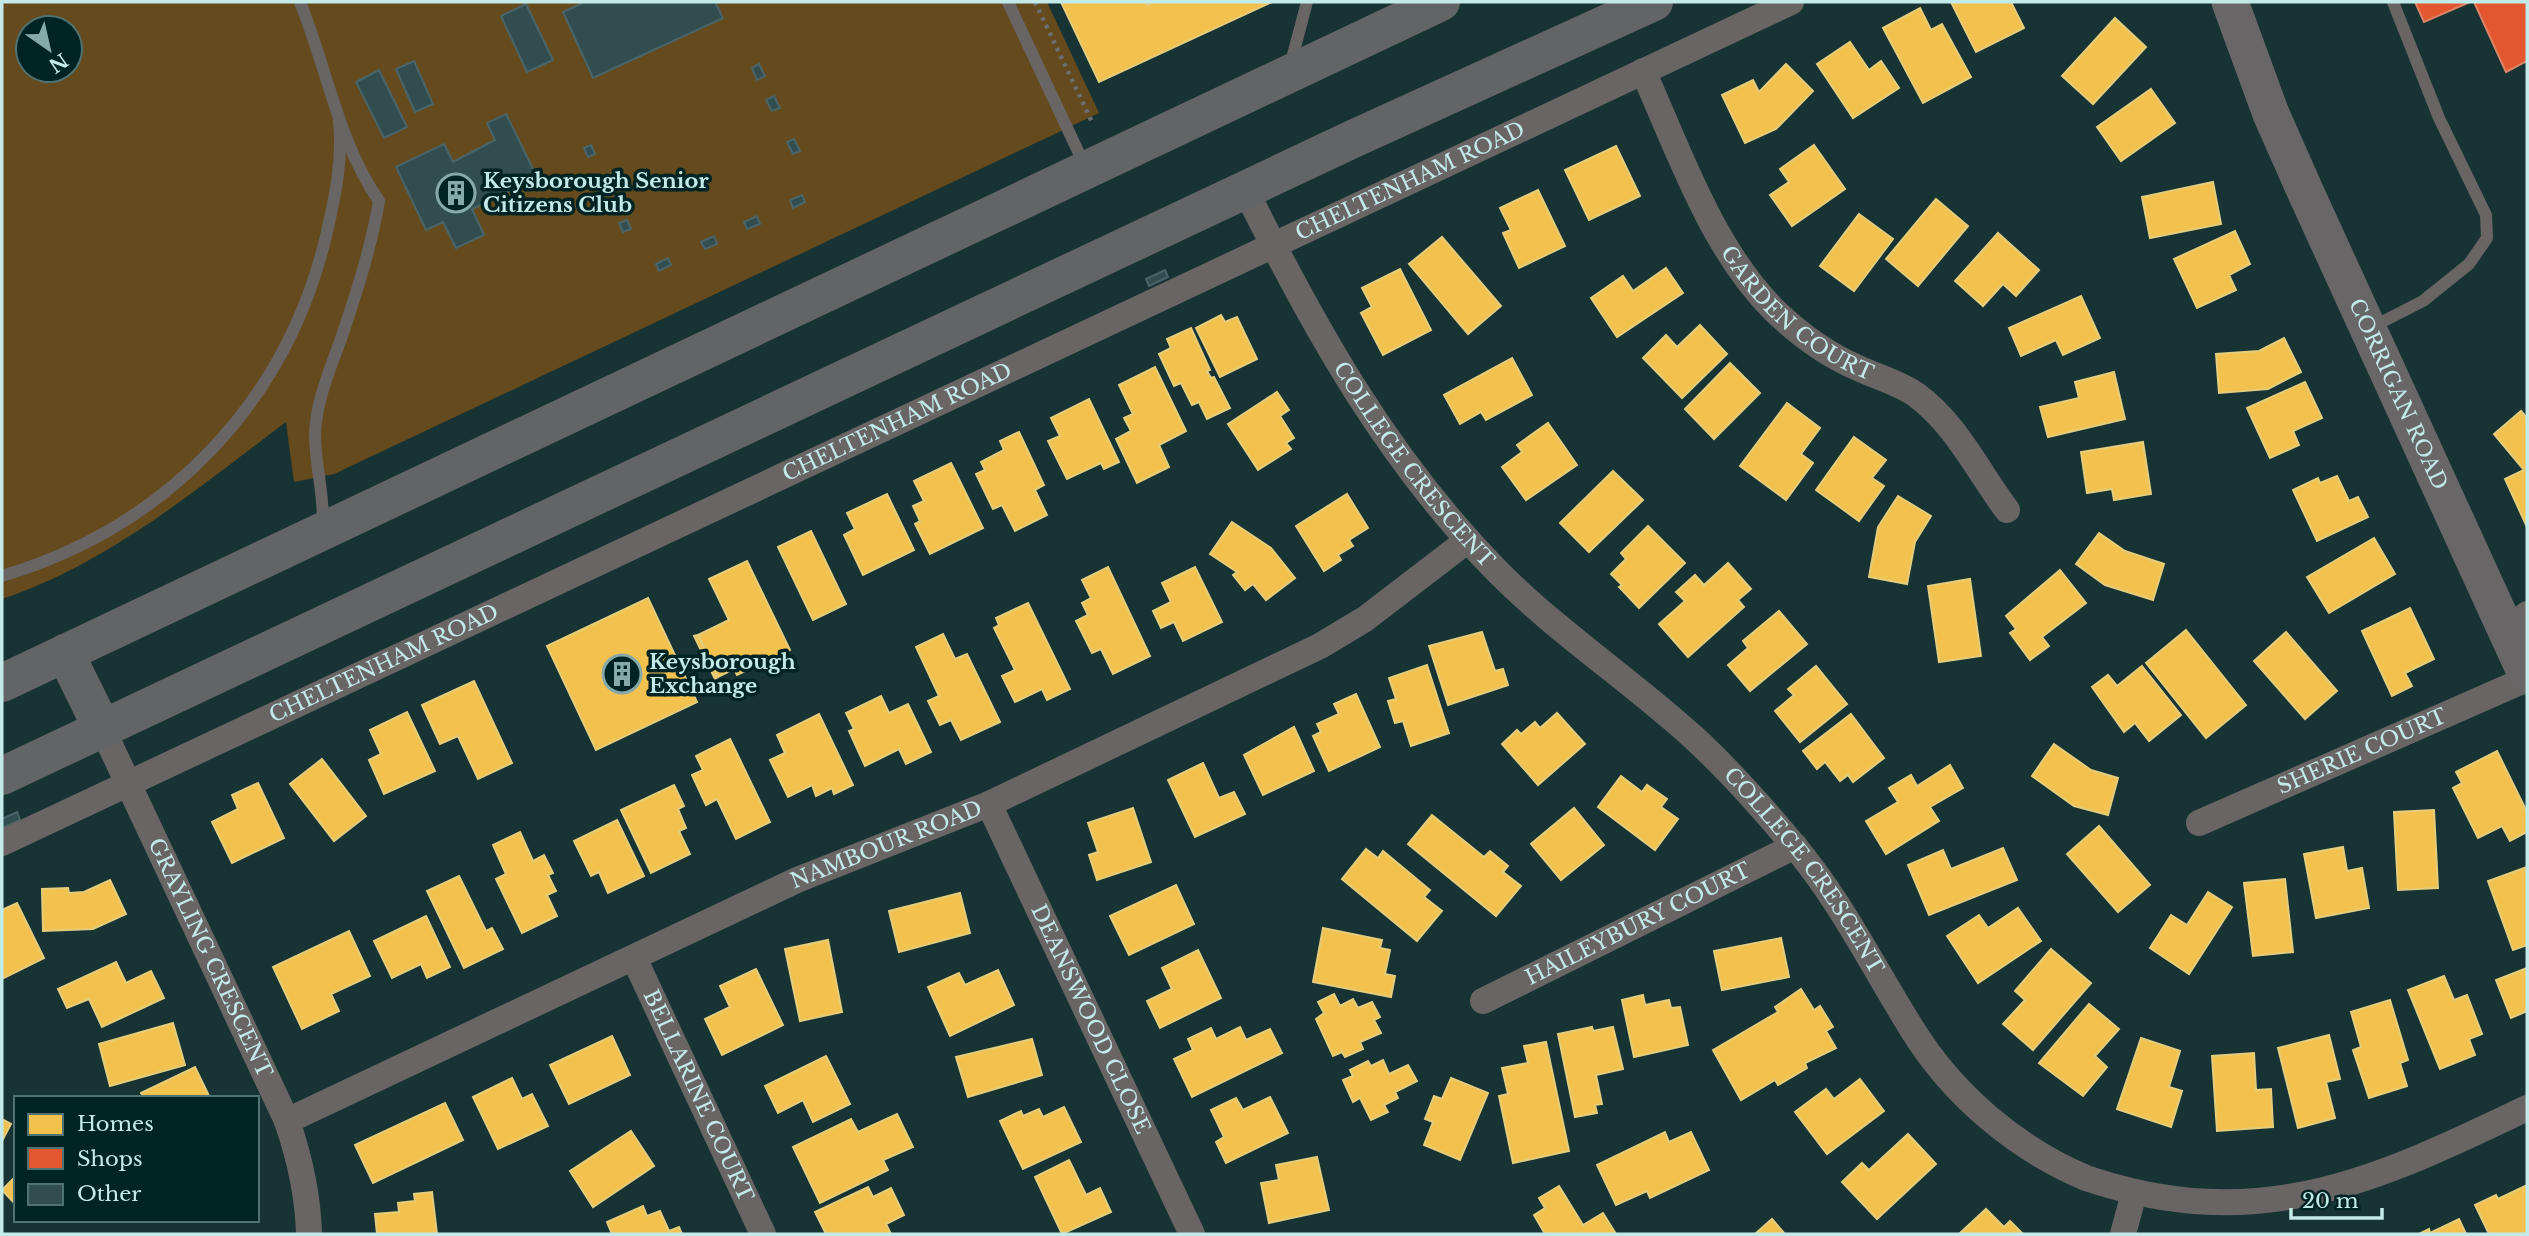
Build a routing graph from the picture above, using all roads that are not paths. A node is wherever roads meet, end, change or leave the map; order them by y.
1 (300, 2) edge
2 (1008, 2) edge
3 (1307, 2) edge
4 (1654, 2) edge
5 (1791, 2) edge
6 (2203, 2) edge
7 (2230, 2) edge
8 (2393, 2) edge
9 (1431, 3) edge
10 (1643, 71) junction
11 (1288, 73) junction
12 (2271, 114) junction
13 (339, 121) junction
14 (1087, 170) junction
15 (1246, 191) junction
16 (1273, 245) junction
17 (2368, 329) junction
18 (2007, 510) dead end
19 (323, 531) junction
20 (1468, 540) junction
21 (2, 576) edge
22 (2520, 624) edge
23 (65, 653) junction
24 (2527, 677) edge
25 (2, 683) edge
26 (102, 728) junction
27 (2, 776) edge
28 (129, 783) junction
29 (989, 804) junction
30 (2199, 823) dead end
31 (2, 843) edge
32 (1795, 846) junction
33 (634, 958) junction
34 (1482, 1001) dead end
35 (2527, 1108) edge
36 (287, 1121) junction
37 (2134, 1193) junction
38 (309, 1234) edge
39 (763, 1234) edge
40 (1192, 1234) edge
41 (2123, 1234) edge

1 - 13 lane
2 - 14 lane
3 - 11 lane
4 - 15 main road
5 - 10 street, CHELTENHAM ROAD
6 - 12 main road, CORRIGAN ROAD
7 - 12 main road, CORRIGAN ROAD
8 - 17 lane
9 - 11 main road
10 - 16 street, CHELTENHAM ROAD
10 - 18 street, GARDEN COURT
11 - 14 main road
12 - 17 main road, CORRIGAN ROAD
13 - 19 lane
13 - 21 lane
14 - 19 main road
15 - 16 street, COLLEGE CRESCENT
15 - 26 main road
16 - 20 street, COLLEGE CRESCENT
16 - 28 street, CHELTENHAM ROAD
17 - 22 main road, CORRIGAN ROAD
19 - 23 main road
20 - 29 street, NAMBOUR ROAD
20 - 32 street, COLLEGE CRESCENT
22 - 24 main road, CORRIGAN ROAD
23 - 25 main road
23 - 26 main road
24 - 30 street, SHERIE COURT
26 - 27 main road
26 - 28 street, GRAYLING CRESCENT
28 - 31 street, CHELTENHAM ROAD
28 - 36 street, GRAYLING CRESCENT
29 - 33 street, NAMBOUR ROAD
29 - 40 street, DEANSWOOD CLOSE
32 - 34 street, HAILEYBURY COURT
32 - 37 street, COLLEGE CRESCENT
33 - 36 street, NAMBOUR ROAD
33 - 39 street, BELLARINE COURT
35 - 37 street, COLLEGE CRESCENT
36 - 38 street, GRAYLING CRESCENT
37 - 41 street

